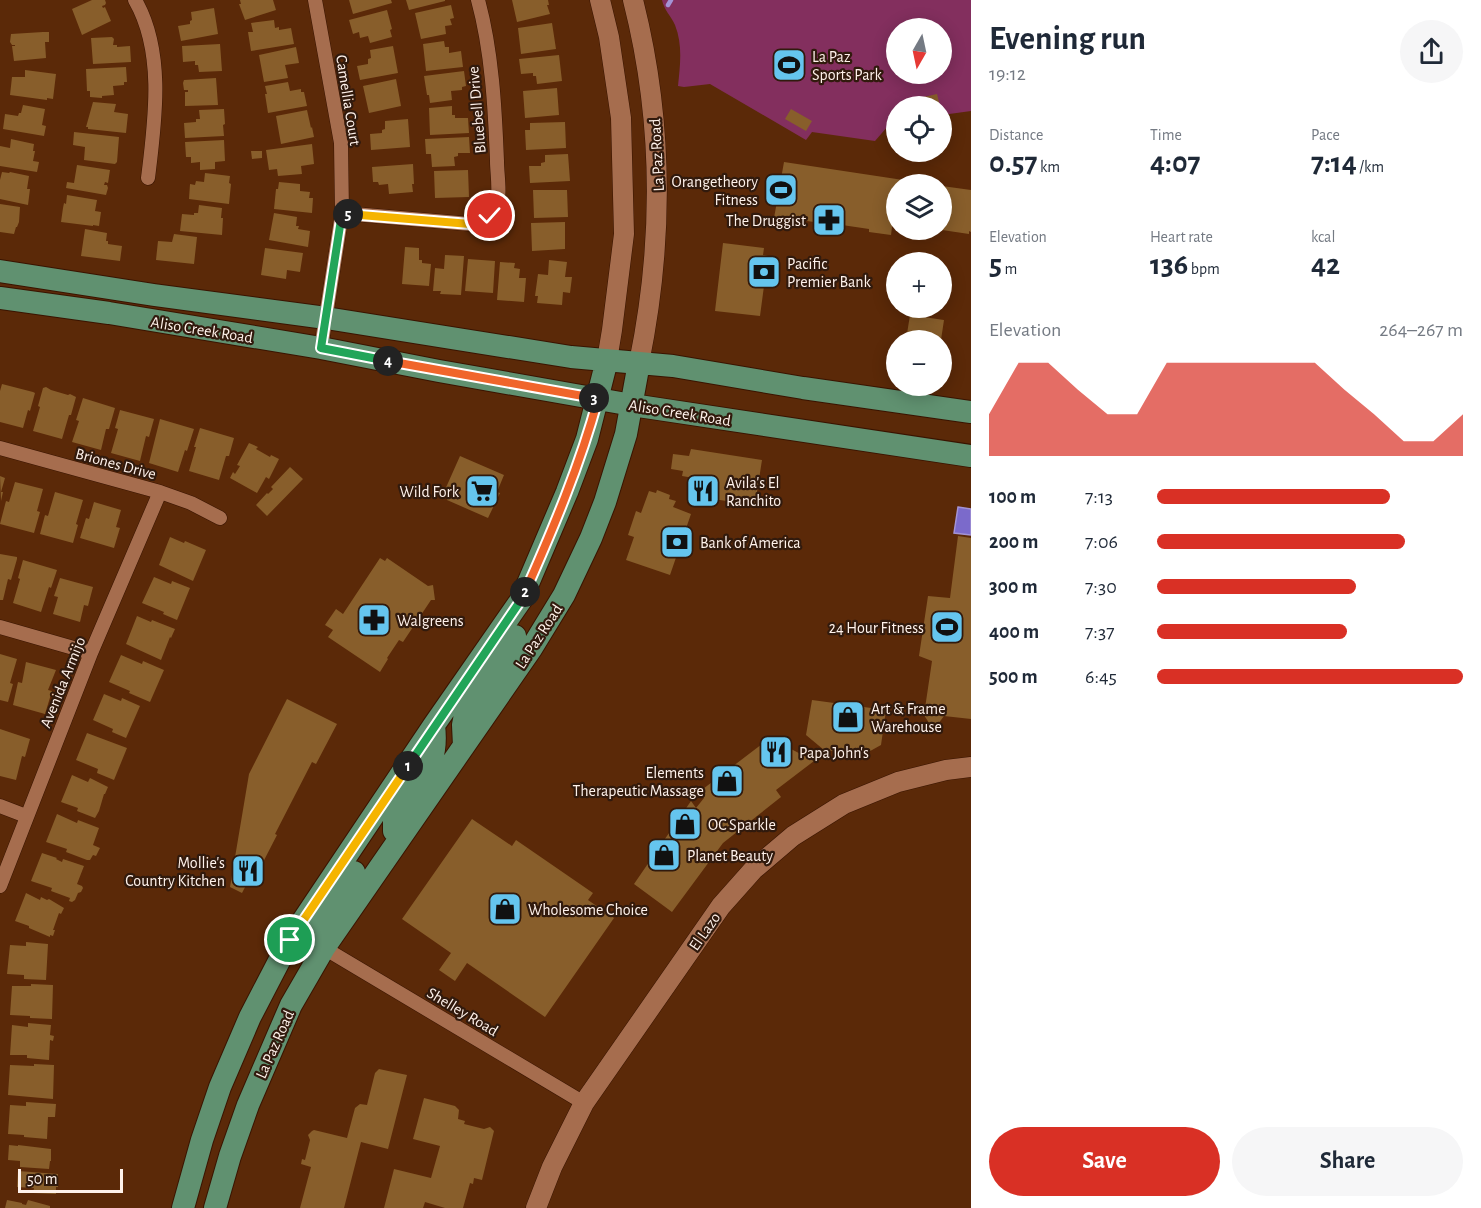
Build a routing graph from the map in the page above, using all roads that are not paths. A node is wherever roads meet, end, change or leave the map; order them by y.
1 (135, 0) edge
2 (315, 0) edge
3 (478, 0) edge
4 (600, 0) edge
5 (633, 0) edge
6 (148, 178) dead end
7 (342, 213) junction
8 (0, 271) edge
9 (0, 298) edge
10 (326, 318) junction
11 (321, 348) junction
12 (607, 360) junction
13 (639, 363) junction
14 (598, 399) junction
15 (632, 405) junction
16 (971, 412) edge
17 (0, 448) edge
18 (971, 456) edge
19 (160, 492) junction
20 (220, 518) dead end
21 (521, 600) junction
22 (0, 627) edge
23 (91, 653) junction
24 (434, 725) junction
25 (464, 746) junction
26 (971, 767) edge
27 (0, 806) edge
28 (26, 816) junction
29 (371, 821) junction
30 (393, 848) junction
31 (0, 886) edge
32 (324, 948) junction
33 (236, 1047) junction
34 (584, 1103) junction
35 (183, 1208) edge
36 (215, 1208) edge
37 (536, 1208) edge

1 - 6 street
2 - 7 street, Camellia Court
3 - 7 street, Bluebell Drive
4 - 12 main road, La Paz Road
5 - 13 main road, La Paz Road
7 - 10 street, Camellia Court
8 - 10 main road, Aliso Creek Road
9 - 11 main road, Aliso Creek Road
10 - 11 street, Camellia Court
10 - 12 main road, Aliso Creek Road
11 - 14 main road, Aliso Creek Road
12 - 13 main road, Aliso Creek Road
12 - 14 main road, La Paz Road
13 - 15 main road, La Paz Road
13 - 16 main road, Aliso Creek Road
14 - 15 main road, Aliso Creek Road
14 - 21 main road, La Paz Road
15 - 18 main road, Aliso Creek Road
15 - 25 main road, La Paz Road
17 - 19 street, Briones Drive
19 - 20 street, Briones Drive
19 - 23 street, Avenida Armijo
21 - 24 main road, La Paz Road
21 - 25 main road
22 - 23 street
23 - 28 street, Avenida Armijo
24 - 29 main road, La Paz Road
24 - 30 main road
25 - 30 main road, La Paz Road
26 - 34 main road, El Lazo
27 - 28 street
28 - 31 street, Avenida Armijo
29 - 32 main road
29 - 33 main road, La Paz Road
30 - 32 main road, La Paz Road
32 - 33 main road
32 - 34 street, Shelley Road
32 - 36 main road, La Paz Road
33 - 35 main road, La Paz Road
34 - 37 main road, El Lazo

